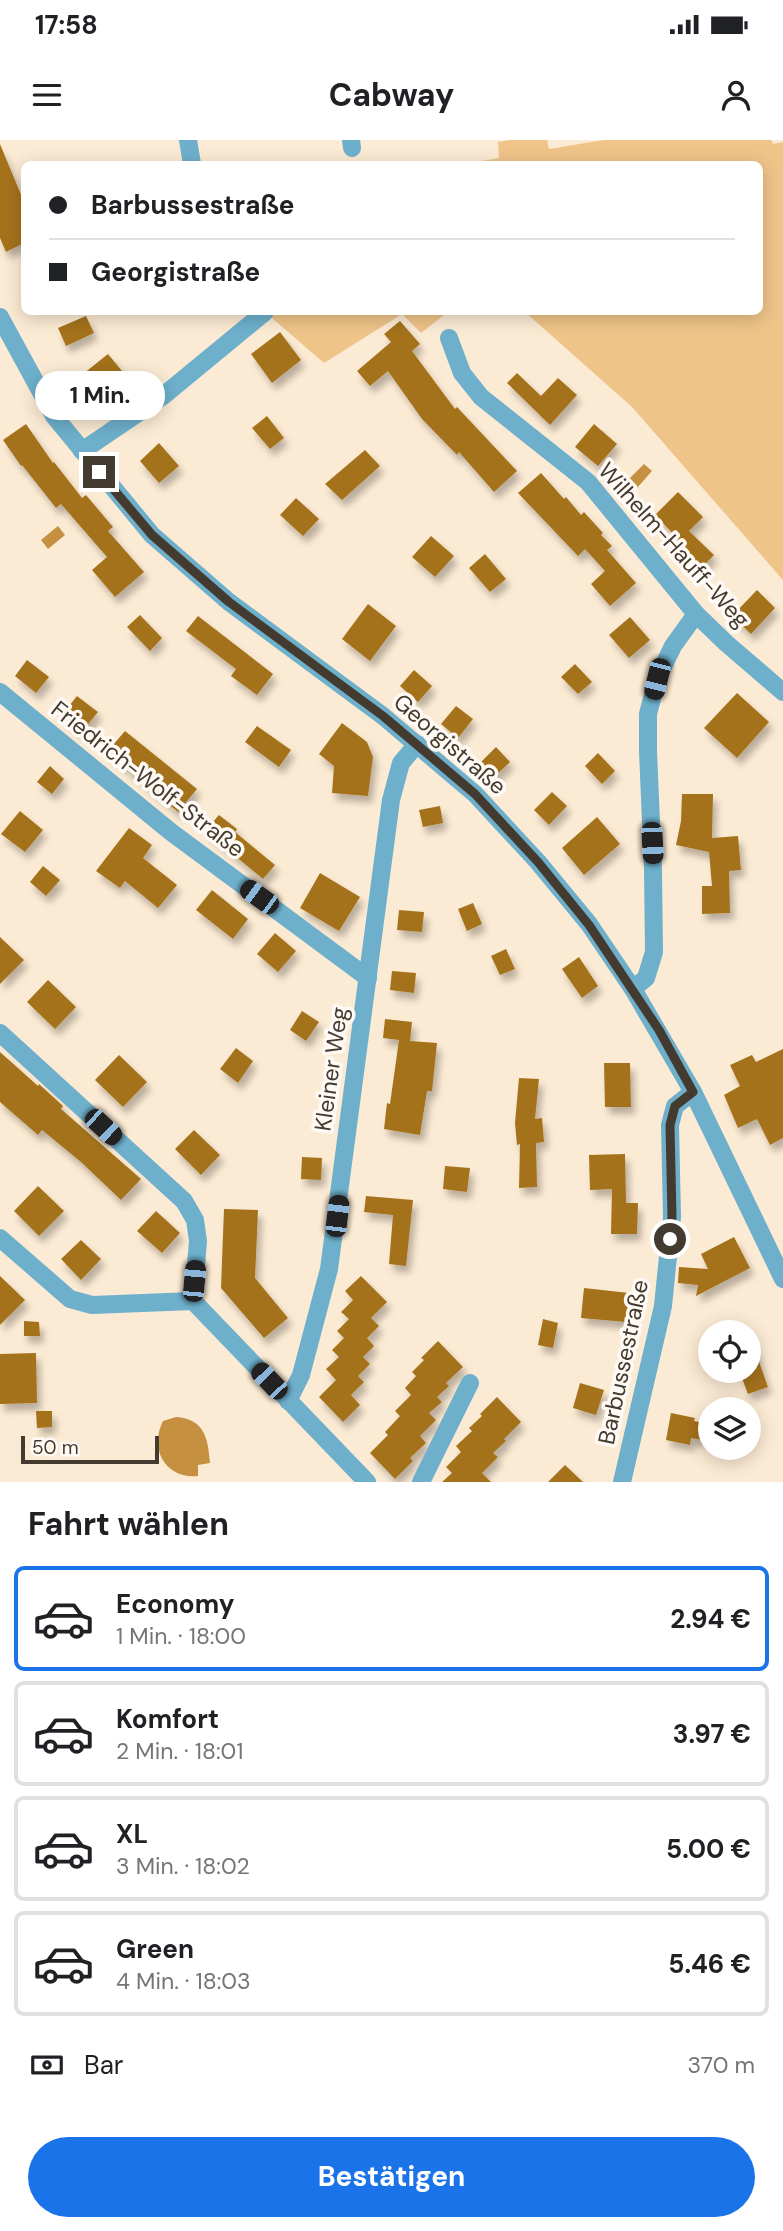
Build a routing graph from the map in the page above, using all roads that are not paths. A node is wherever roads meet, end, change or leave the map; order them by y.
1 (188, 140) edge
2 (192, 161) edge
3 (261, 315) edge
4 (0, 317) edge
5 (449, 338) dead end
6 (82, 451) junction
7 (696, 614) junction
8 (0, 692) edge
9 (783, 692) edge
10 (417, 744) junction
11 (368, 978) junction
12 (633, 989) junction
13 (0, 1032) edge
14 (693, 1092) junction
15 (0, 1238) edge
16 (783, 1279) edge
17 (193, 1301) junction
18 (470, 1383) dead end
19 (288, 1401) junction
20 (367, 1482) edge
21 (421, 1482) edge
22 (622, 1482) edge

1 - 2 street
3 - 6 street
4 - 6 street, Georgistraße
5 - 7 street, Wilhelm-Hauff-Weg
6 - 10 street, Georgistraße
7 - 9 street, Wilhelm-Hauff-Weg
7 - 12 street
8 - 11 street, Friedrich-Wolf-Straße
10 - 11 street, Kleiner Weg
10 - 12 street, Georgistraße
11 - 19 street, Kleiner Weg
12 - 14 street, Georgistraße
13 - 17 street
14 - 16 street, Georgistraße
14 - 22 street, Barbussestraße
15 - 17 street
17 - 19 street
18 - 21 street
19 - 20 street

